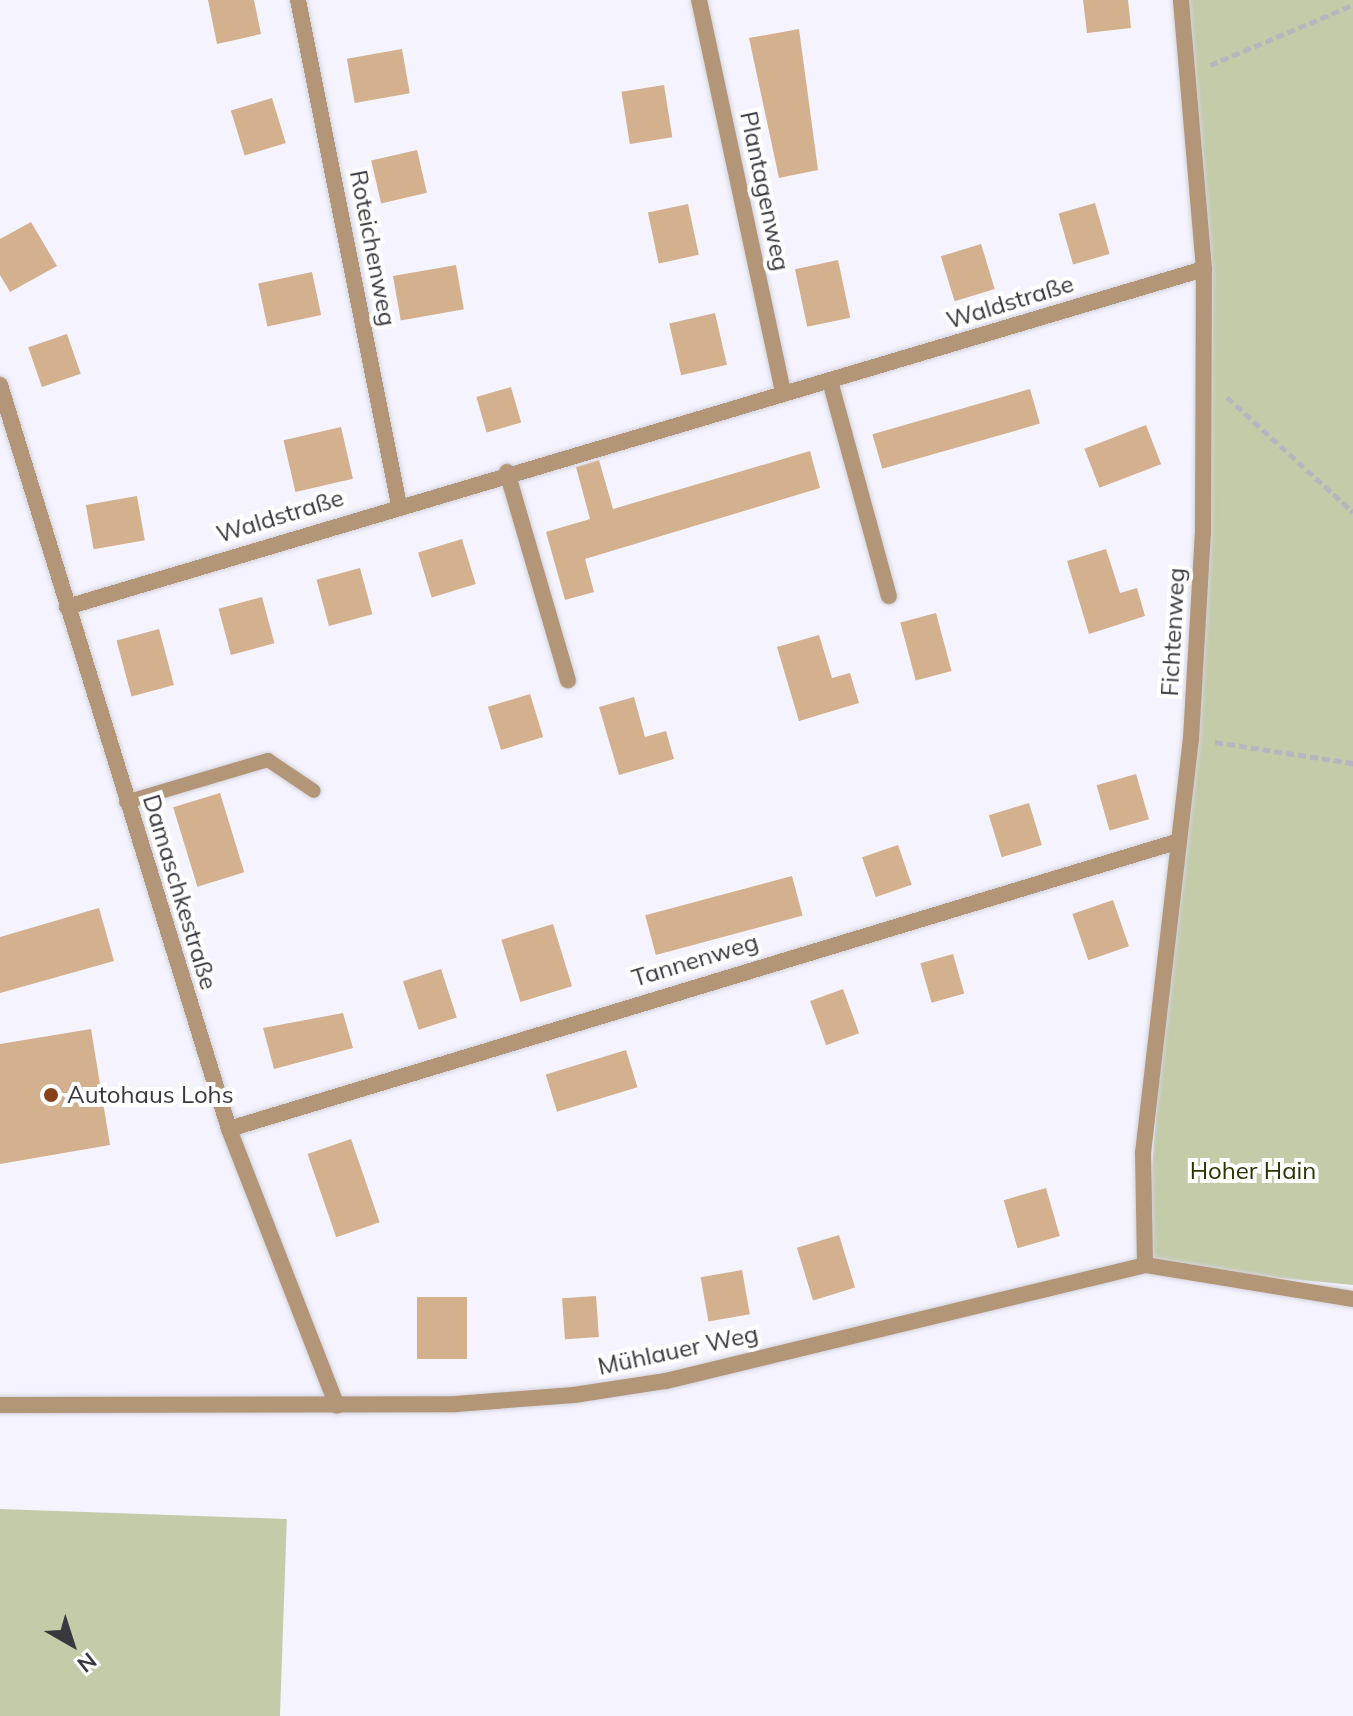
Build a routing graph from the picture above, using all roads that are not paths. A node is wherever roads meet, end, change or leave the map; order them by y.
1 (298, 0) edge
2 (699, 0) edge
3 (1181, 0) edge
4 (1204, 269) junction
5 (830, 381) junction
6 (0, 385) edge
7 (783, 393) junction
8 (507, 472) junction
9 (399, 505) junction
10 (889, 596) dead end
11 (67, 607) junction
12 (568, 680) dead end
13 (314, 791) dead end
14 (126, 802) junction
15 (1176, 842) junction
16 (229, 1129) junction
17 (1145, 1265) junction
18 (1353, 1299) edge
19 (0, 1405) edge
20 (337, 1406) junction

1 - 9 street, Roteichenweg
2 - 7 street, Plantagenweg
3 - 4 street, Fichtenweg
4 - 5 street, Waldstraße
4 - 15 street, Fichtenweg
5 - 7 street, Waldstraße
5 - 10 street
6 - 11 street, Damaschkestraße
7 - 8 street, Waldstraße
8 - 9 street, Waldstraße
8 - 12 street
9 - 11 street, Waldstraße
11 - 14 street, Damaschkestraße
13 - 14 lane
14 - 16 street, Damaschkestraße
15 - 16 street, Tannenweg
15 - 17 street, Fichtenweg
16 - 20 street, Damaschkestraße
17 - 18 street, Mühlauer Weg
17 - 20 street, Mühlauer Weg
19 - 20 street, Mühlauer Weg

